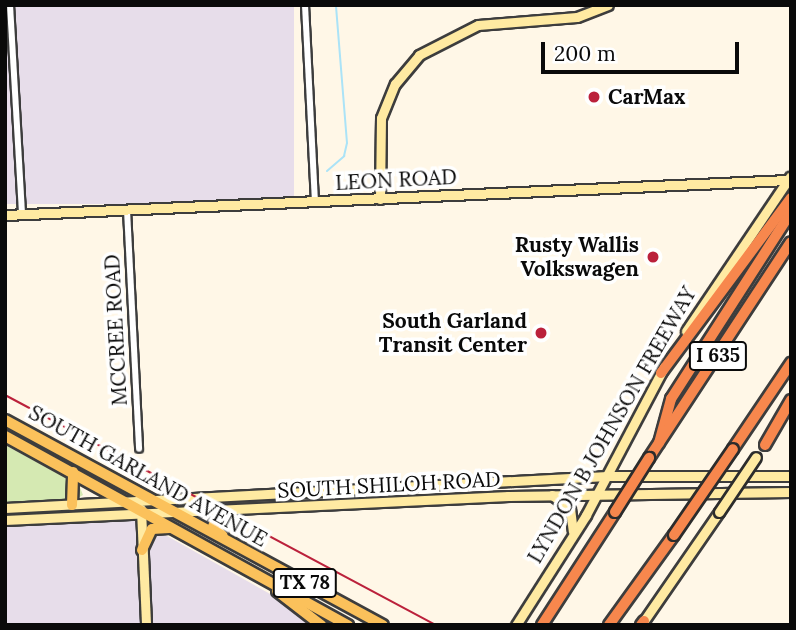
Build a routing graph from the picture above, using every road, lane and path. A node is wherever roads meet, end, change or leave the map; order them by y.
1 (10, 5) edge
2 (305, 5) edge
3 (608, 5) edge
4 (789, 178) edge
5 (791, 198) edge
6 (380, 199) junction
7 (316, 201) junction
8 (127, 210) junction
9 (791, 212) edge
10 (22, 214) junction
11 (5, 215) edge
12 (791, 242) edge
13 (791, 363) edge
14 (660, 373) junction
15 (791, 400) edge
16 (791, 408) edge
17 (5, 420) edge
18 (5, 436) edge
19 (659, 443) junction
20 (765, 445) junction
21 (139, 449) dead end
22 (73, 472) junction
23 (791, 475) edge
24 (607, 476) junction
25 (773, 476) junction
26 (508, 483) junction
27 (420, 488) junction
28 (774, 492) junction
29 (791, 492) edge
30 (598, 493) junction
31 (551, 495) junction
32 (508, 496) junction
33 (141, 497) junction
34 (153, 499) junction
35 (126, 502) junction
36 (388, 502) junction
37 (72, 505) junction
38 (5, 508) edge
39 (219, 511) junction
40 (142, 512) junction
41 (176, 512) junction
42 (5, 520) edge
43 (175, 529) junction
44 (572, 535) junction
45 (226, 543) junction
46 (142, 550) junction
47 (248, 570) junction
48 (642, 624) edge
49 (146, 625) edge
50 (321, 625) edge
51 (348, 625) edge
52 (383, 625) edge
53 (516, 625) edge
54 (542, 625) edge
55 (609, 625) edge

1 - 10 street
2 - 7 street
3 - 6 main road
4 - 6 main road, LEON ROAD
4 - 14 main road, LYNDON B JOHNSON FREEWAY
5 - 14 highway
6 - 7 main road, LEON ROAD
7 - 8 main road, LEON ROAD
8 - 10 main road, LEON ROAD
8 - 21 street, MCCREE ROAD
9 - 19 highway
10 - 11 main road, LEON ROAD
12 - 19 highway, LYNDON B JOHNSON FREEWAY / I 635
13 - 55 highway, I 635, bridge
14 - 24 main road, LYNDON B JOHNSON FREEWAY
15 - 20 highway
16 - 20 main road
17 - 33 main road, SOUTH GARLAND AVENUE / TX 78
18 - 22 main road, SOUTH GARLAND AVENUE / TX 78
19 - 54 highway, LYNDON B JOHNSON FREEWAY / I 635, bridge
20 - 48 main road, bridge
22 - 35 main road, SOUTH GARLAND AVENUE / TX 78
22 - 37 main road
23 - 25 main road, SOUTH SHILOH ROAD
24 - 25 main road, SOUTH SHILOH ROAD
24 - 26 main road, SOUTH SHILOH ROAD
24 - 30 main road, LYNDON B JOHNSON FREEWAY
25 - 28 main road
26 - 27 main road, SOUTH SHILOH ROAD
26 - 32 main road
27 - 34 main road, SOUTH SHILOH ROAD
27 - 36 main road
28 - 29 main road, SOUTH SHILOH ROAD
28 - 30 main road, SOUTH SHILOH ROAD
30 - 31 main road, SOUTH SHILOH ROAD
30 - 44 main road, LYNDON B JOHNSON FREEWAY
31 - 32 main road, SOUTH SHILOH ROAD
31 - 44 main road
32 - 36 main road, SOUTH SHILOH ROAD
33 - 34 main road, SOUTH GARLAND AVENUE / TX 78
33 - 35 main road
33 - 40 main road
34 - 41 main road, SOUTH GARLAND AVENUE / TX 78
35 - 37 main road
35 - 40 main road, SOUTH GARLAND AVENUE / TX 78
36 - 39 main road, SOUTH SHILOH ROAD
37 - 38 main road
39 - 41 main road, SOUTH SHILOH ROAD
39 - 45 main road
40 - 41 main road, SOUTH SHILOH ROAD
40 - 42 main road, SOUTH SHILOH ROAD
40 - 43 main road, SOUTH GARLAND AVENUE / TX 78
40 - 46 main road
41 - 45 main road, SOUTH GARLAND AVENUE / TX 78
43 - 46 main road
43 - 47 main road, SOUTH GARLAND AVENUE / TX 78
44 - 53 main road, LYNDON B JOHNSON FREEWAY
45 - 52 main road, SOUTH GARLAND AVENUE / TX 78
46 - 49 main road
47 - 50 main road
47 - 51 main road, SOUTH GARLAND AVENUE / TX 78

